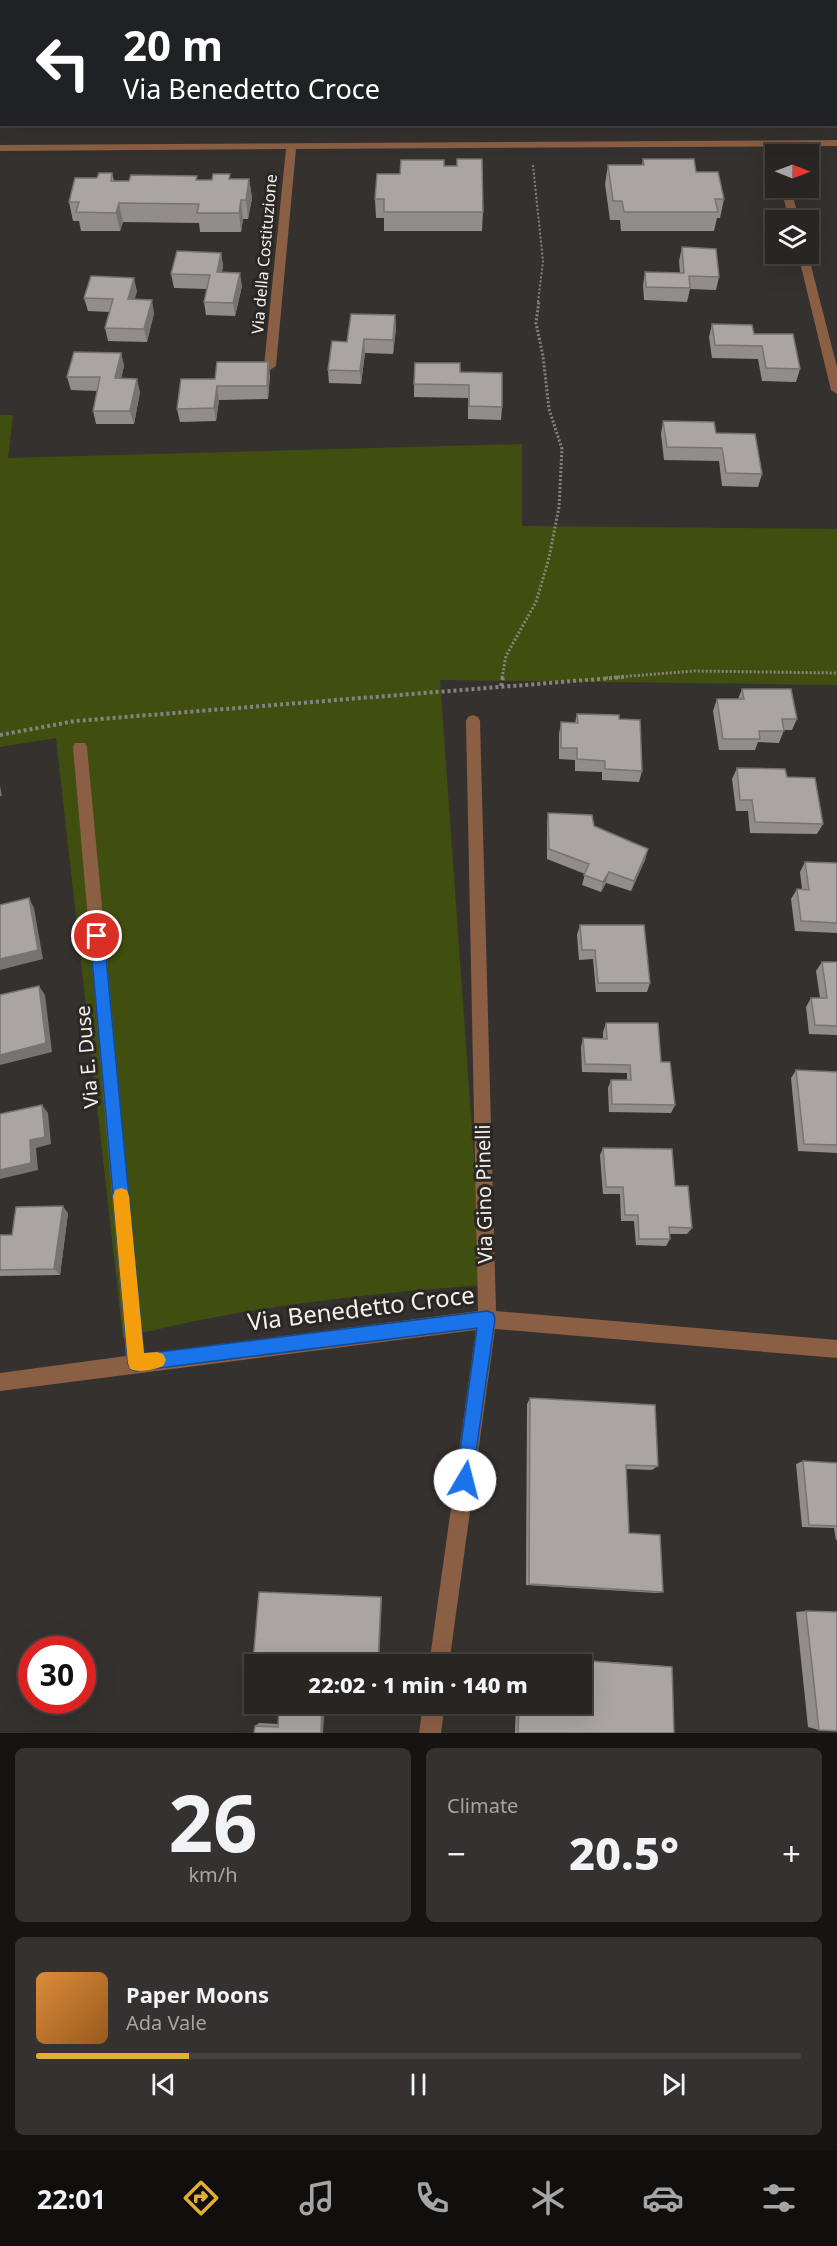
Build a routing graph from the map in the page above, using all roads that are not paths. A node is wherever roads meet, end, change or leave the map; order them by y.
1 (837, 143) edge
2 (765, 144) edge
3 (775, 144) edge
4 (291, 145) junction
5 (0, 148) edge
6 (806, 264) edge
7 (270, 366) edge
8 (837, 390) edge
9 (473, 721) dead end
10 (80, 747) dead end
11 (487, 1319) junction
12 (837, 1349) edge
13 (136, 1363) junction
14 (0, 1382) edge
15 (441, 1654) edge
16 (433, 1714) edge
17 (430, 1733) edge

1 - 3 street, Via della Costituzione
2 - 4 street, Via della Costituzione
4 - 5 street, Via della Costituzione
4 - 7 street, Via della Costituzione
6 - 8 street
9 - 11 street, Via Gino Pinelli
10 - 13 street, Via E. Duse
11 - 12 street, Via Benedetto Croce
11 - 13 street, Via Benedetto Croce
11 - 15 street, Via Gino Pinelli
13 - 14 street, Via Benedetto Croce
16 - 17 street

